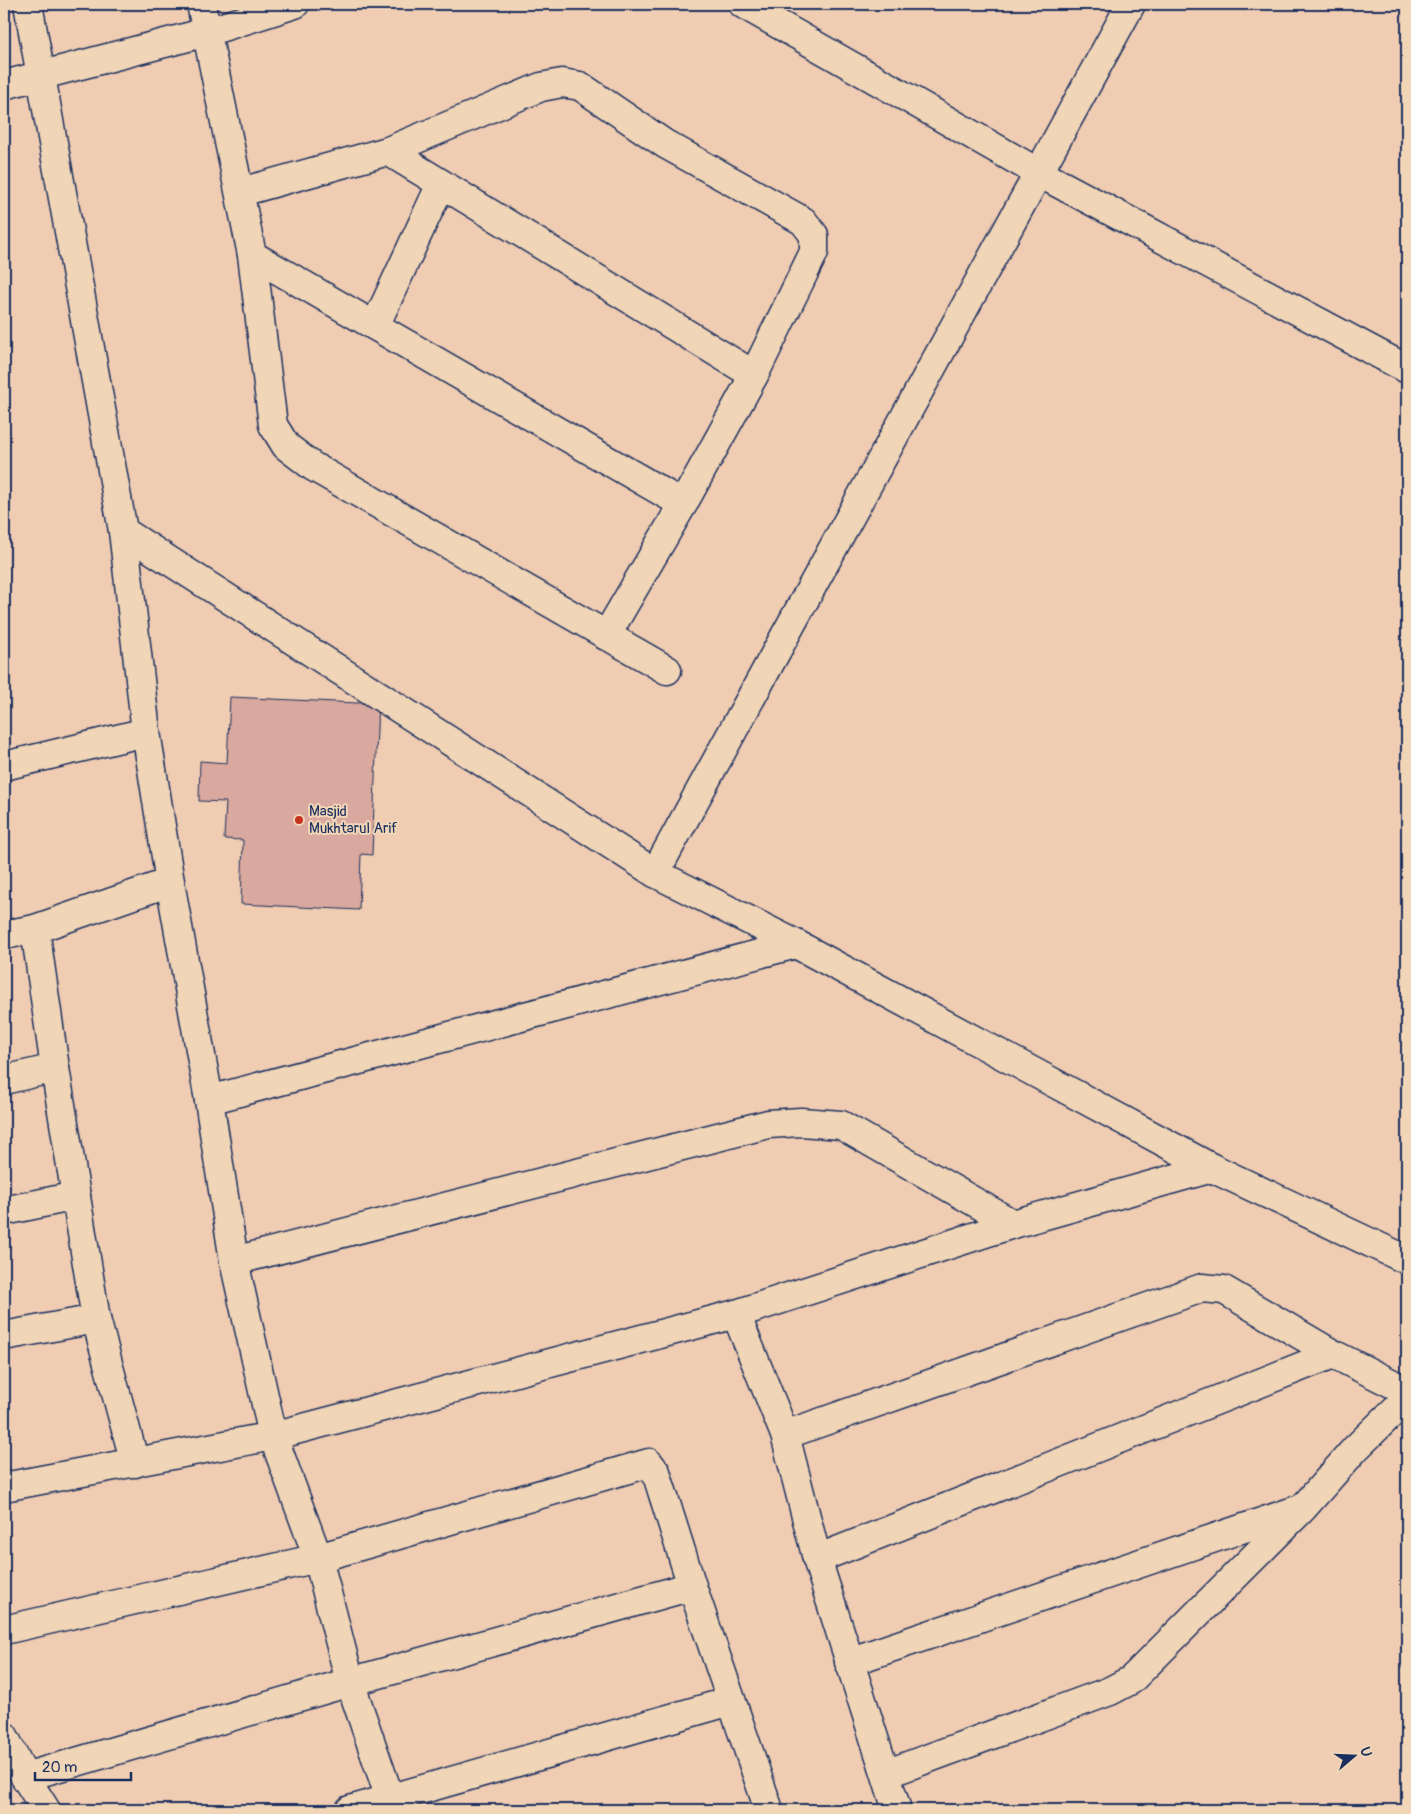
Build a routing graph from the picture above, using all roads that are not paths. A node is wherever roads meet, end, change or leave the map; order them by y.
1 (28, 4) edge
2 (201, 4) edge
3 (295, 4) edge
4 (744, 4) edge
5 (1131, 4) edge
6 (207, 32) junction
7 (42, 75) junction
8 (4, 85) edge
9 (388, 151) junction
10 (1038, 173) junction
11 (441, 184) junction
12 (241, 192) junction
13 (252, 255) junction
14 (375, 326) junction
15 (1407, 369) edge
16 (754, 375) junction
17 (683, 504) junction
18 (123, 531) junction
19 (606, 636) junction
20 (667, 670) dead end
21 (146, 732) junction
22 (4, 766) edge
23 (655, 873) junction
24 (170, 882) junction
25 (35, 928) junction
26 (4, 935) edge
27 (796, 944) junction
28 (55, 1068) junction
29 (4, 1080) edge
30 (209, 1100) junction
31 (1212, 1168) junction
32 (76, 1196) junction
33 (4, 1211) edge
34 (1013, 1224) junction
35 (1407, 1260) edge
36 (234, 1261) junction
37 (736, 1314) junction
38 (96, 1319) junction
39 (4, 1336) edge
40 (1333, 1354) junction
41 (1407, 1391) edge
42 (1407, 1398) edge
43 (785, 1435) junction
44 (273, 1436) junction
45 (135, 1463) junction
46 (4, 1487) edge
47 (1303, 1508) junction
48 (318, 1558) junction
49 (817, 1559) junction
50 (692, 1586) junction
51 (4, 1630) edge
52 (849, 1662) junction
53 (350, 1682) junction
54 (731, 1701) junction
55 (4, 1736) edge
56 (886, 1774) junction
57 (25, 1777) junction
58 (392, 1804) edge
59 (46, 1810) edge
60 (350, 1810) edge
61 (768, 1810) edge
62 (897, 1810) edge

1 - 7 street
2 - 6 street
3 - 6 street
4 - 10 street
5 - 10 street
6 - 7 street
6 - 12 street
7 - 8 street
7 - 18 street
9 - 11 street
9 - 12 street
9 - 16 street
10 - 15 street
10 - 23 street
11 - 14 street
11 - 16 street
12 - 13 street
13 - 14 street
13 - 19 street
14 - 17 street
16 - 17 street
17 - 19 street
18 - 21 street
18 - 23 street
19 - 20 street
21 - 22 street
21 - 24 street
23 - 27 street
24 - 25 street
24 - 30 street
25 - 26 street
25 - 28 street
27 - 30 street
27 - 31 street
28 - 29 street
28 - 32 street
30 - 36 street
31 - 34 street
31 - 35 street
32 - 33 street
32 - 38 street
34 - 36 street
34 - 37 street
36 - 44 street
37 - 43 street
37 - 44 street
38 - 39 street
38 - 45 street
40 - 41 street
40 - 43 street
40 - 49 street
42 - 47 street
43 - 49 street
44 - 45 street
44 - 48 street
45 - 46 street
47 - 52 street
47 - 56 street
48 - 50 street
48 - 51 street
48 - 53 street
49 - 52 street
50 - 53 street
50 - 54 street
52 - 56 street
53 - 57 street
53 - 58 street
54 - 58 street
54 - 61 street
55 - 57 street
56 - 62 street
57 - 59 street
58 - 60 street

